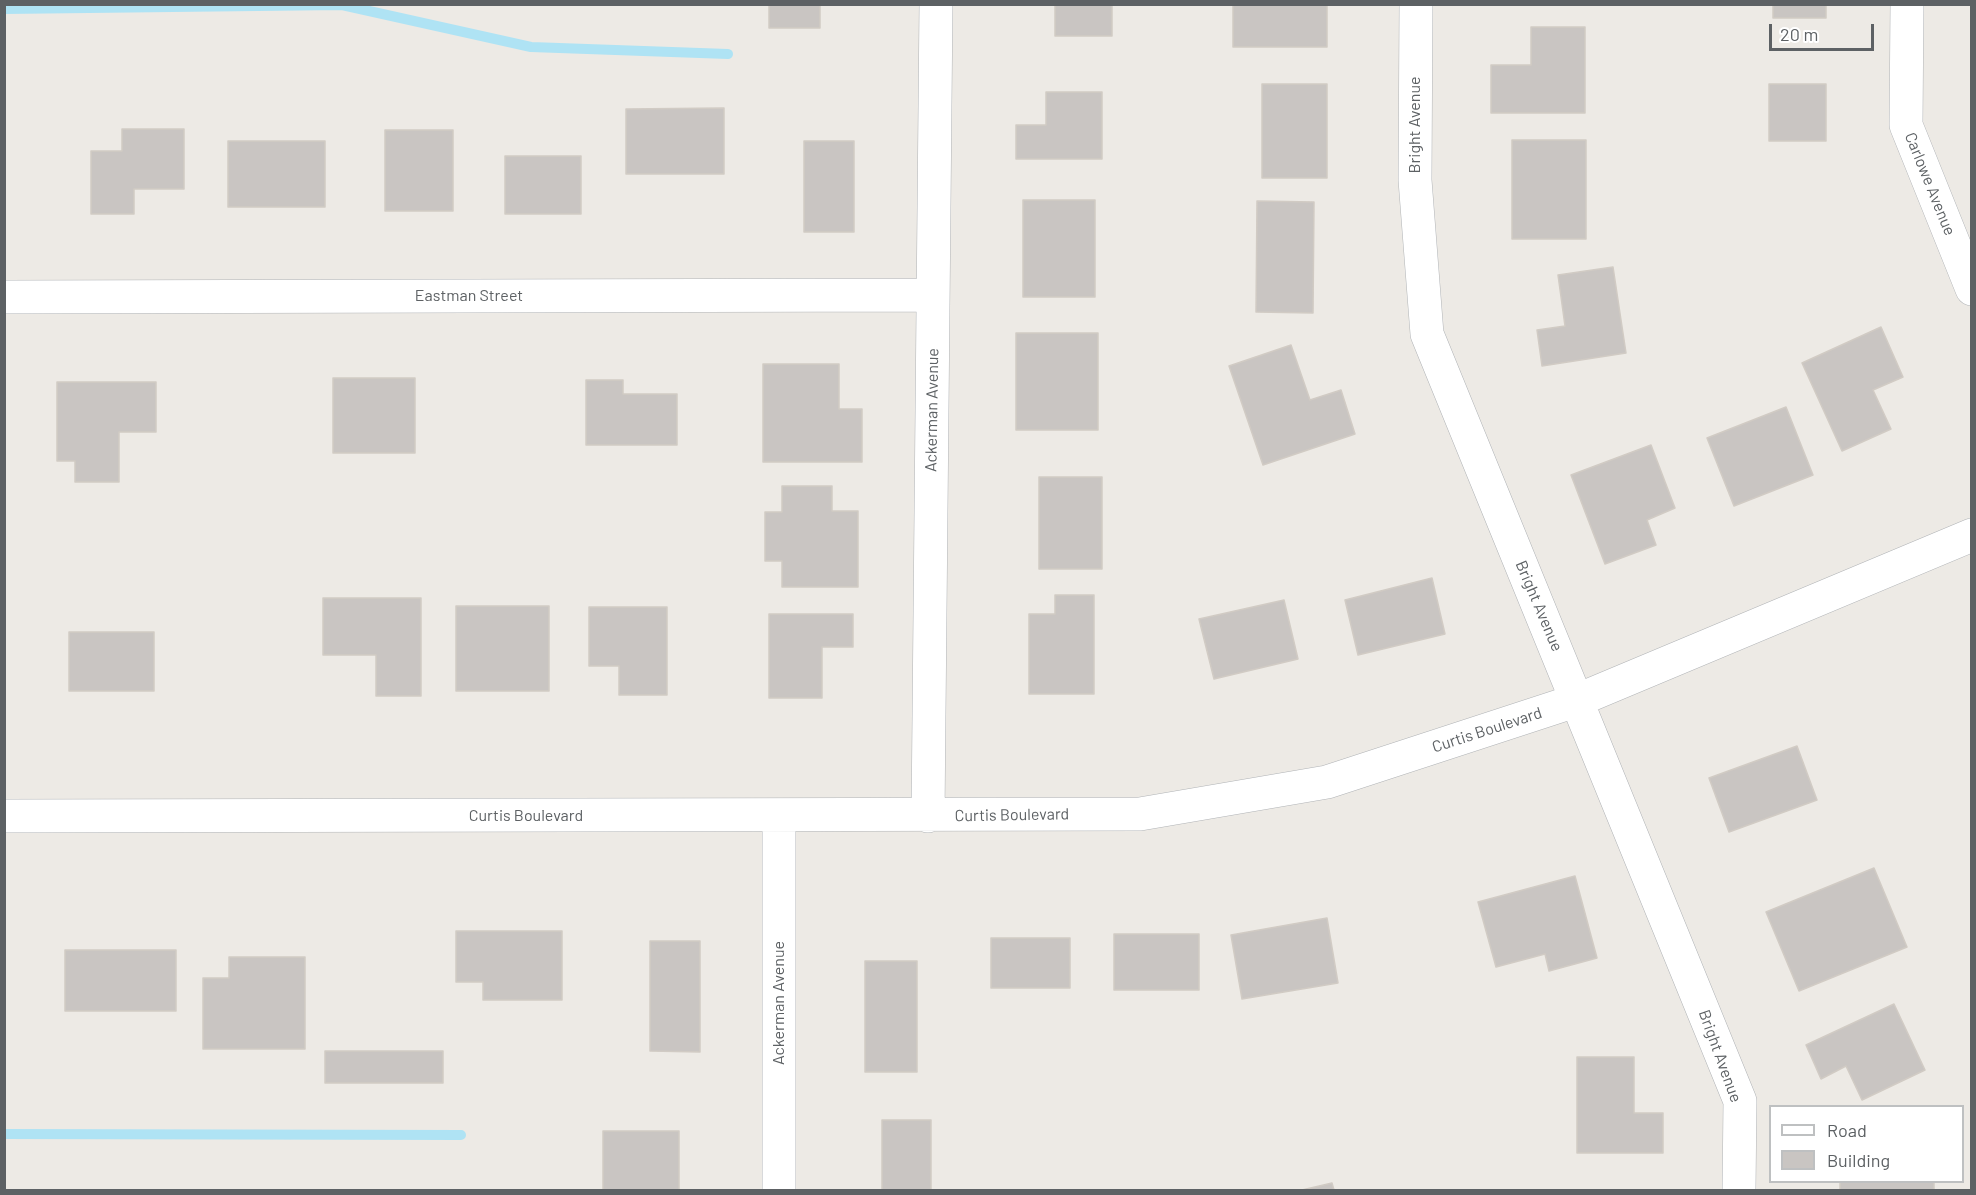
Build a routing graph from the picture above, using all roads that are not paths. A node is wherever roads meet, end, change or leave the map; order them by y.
1 (936, 4) edge
2 (1416, 4) edge
3 (1906, 4) edge
4 (1971, 289) edge
5 (933, 295) junction
6 (4, 297) edge
7 (1971, 535) edge
8 (1578, 700) junction
9 (4, 816) edge
10 (779, 816) junction
11 (928, 816) junction
12 (778, 1191) edge
13 (1738, 1191) edge

1 - 5 street, Ackerman Avenue
2 - 8 street, Bright Avenue
3 - 4 street, Carlowe Avenue
5 - 6 street, Eastman Street
5 - 11 street, Ackerman Avenue
7 - 8 street, Curtis Boulevard
8 - 11 street, Curtis Boulevard
8 - 13 street, Bright Avenue
9 - 10 street, Curtis Boulevard
10 - 11 street, Curtis Boulevard
10 - 12 street, Ackerman Avenue

